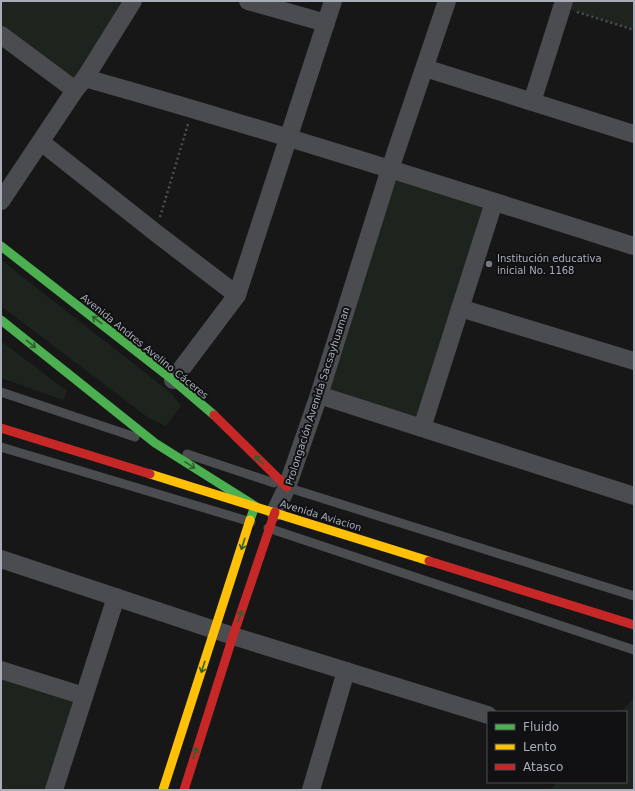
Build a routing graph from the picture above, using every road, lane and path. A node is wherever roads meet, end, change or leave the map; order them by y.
1 (133, 1) edge
2 (248, 1) edge
3 (334, 1) edge
4 (447, 1) edge
5 (563, 4) edge
6 (326, 23) junction
7 (634, 30) edge
8 (1, 35) edge
9 (425, 68) junction
10 (80, 84) junction
11 (532, 102) junction
12 (193, 109) junction
13 (634, 134) edge
14 (288, 138) junction
15 (41, 142) junction
16 (390, 168) junction
17 (1, 201) edge
18 (494, 202) junction
19 (156, 233) junction
20 (1, 246) edge
21 (634, 246) edge
22 (237, 295) junction
23 (460, 308) junction
24 (1, 320) edge
25 (634, 361) edge
26 (173, 380) junction
27 (1, 392) edge
28 (319, 395) junction
29 (1, 428) edge
30 (422, 428) junction
31 (155, 443) junction
32 (1, 447) edge
33 (287, 487) junction
34 (634, 496) edge
35 (255, 506) junction
36 (272, 520) junction
37 (250, 521) junction
38 (1, 560) edge
39 (634, 596) edge
40 (116, 597) junction
41 (634, 625) edge
42 (215, 630) junction
43 (233, 636) junction
44 (634, 650) edge
45 (1, 670) edge
46 (346, 671) junction
47 (84, 696) junction
48 (487, 715) edge
49 (54, 790) edge
50 (163, 790) edge
51 (184, 790) edge
52 (311, 790) edge

1 - 10 street
2 - 6 street
3 - 6 street
4 - 9 street, Prolongación Avenida Sacsayhuaman
5 - 7 path
5 - 11 street
6 - 14 street
8 - 10 street
9 - 11 street
9 - 16 street, Prolongación Avenida Sacsayhuaman
10 - 12 street
10 - 15 street
11 - 13 street
12 - 14 street
12 - 19 path
14 - 16 street
14 - 22 street
15 - 17 street
15 - 19 street
16 - 18 street
16 - 28 street, Prolongación Avenida Sacsayhuaman
18 - 21 street
18 - 23 street
19 - 22 street
26 -> 20 main road, Avenida Andres Avelino Cáceres
22 - 26 street
23 - 25 street
23 - 30 street
24 -> 31 main road
33 -> 26 main road, Avenida Andres Avelino Cáceres
27 - 31 lane
28 - 30 street
28 - 33 street, Prolongación Avenida Sacsayhuaman
29 - 35 main road, Avenida Aviacion
30 - 34 street
31 - 33 lane
31 -> 35 main road
32 - 37 lane
33 - 36 street, Prolongación Avenida Sacsayhuaman
33 - 39 lane
35 - 36 main road, Avenida Aviacion
35 - 37 main road
36 - 37 lane
36 - 41 main road, Avenida Aviacion
43 -> 36 main road, Prolongación Avenida Sacsayhuaman
36 - 44 lane
37 -> 42 main road
38 - 40 street
40 - 42 street
40 - 47 street
42 - 43 street
42 -> 50 main road
43 - 46 street
51 -> 43 main road, Prolongación Avenida Sacsayhuaman
45 - 47 street
46 - 48 street
46 - 52 street
47 - 49 street

